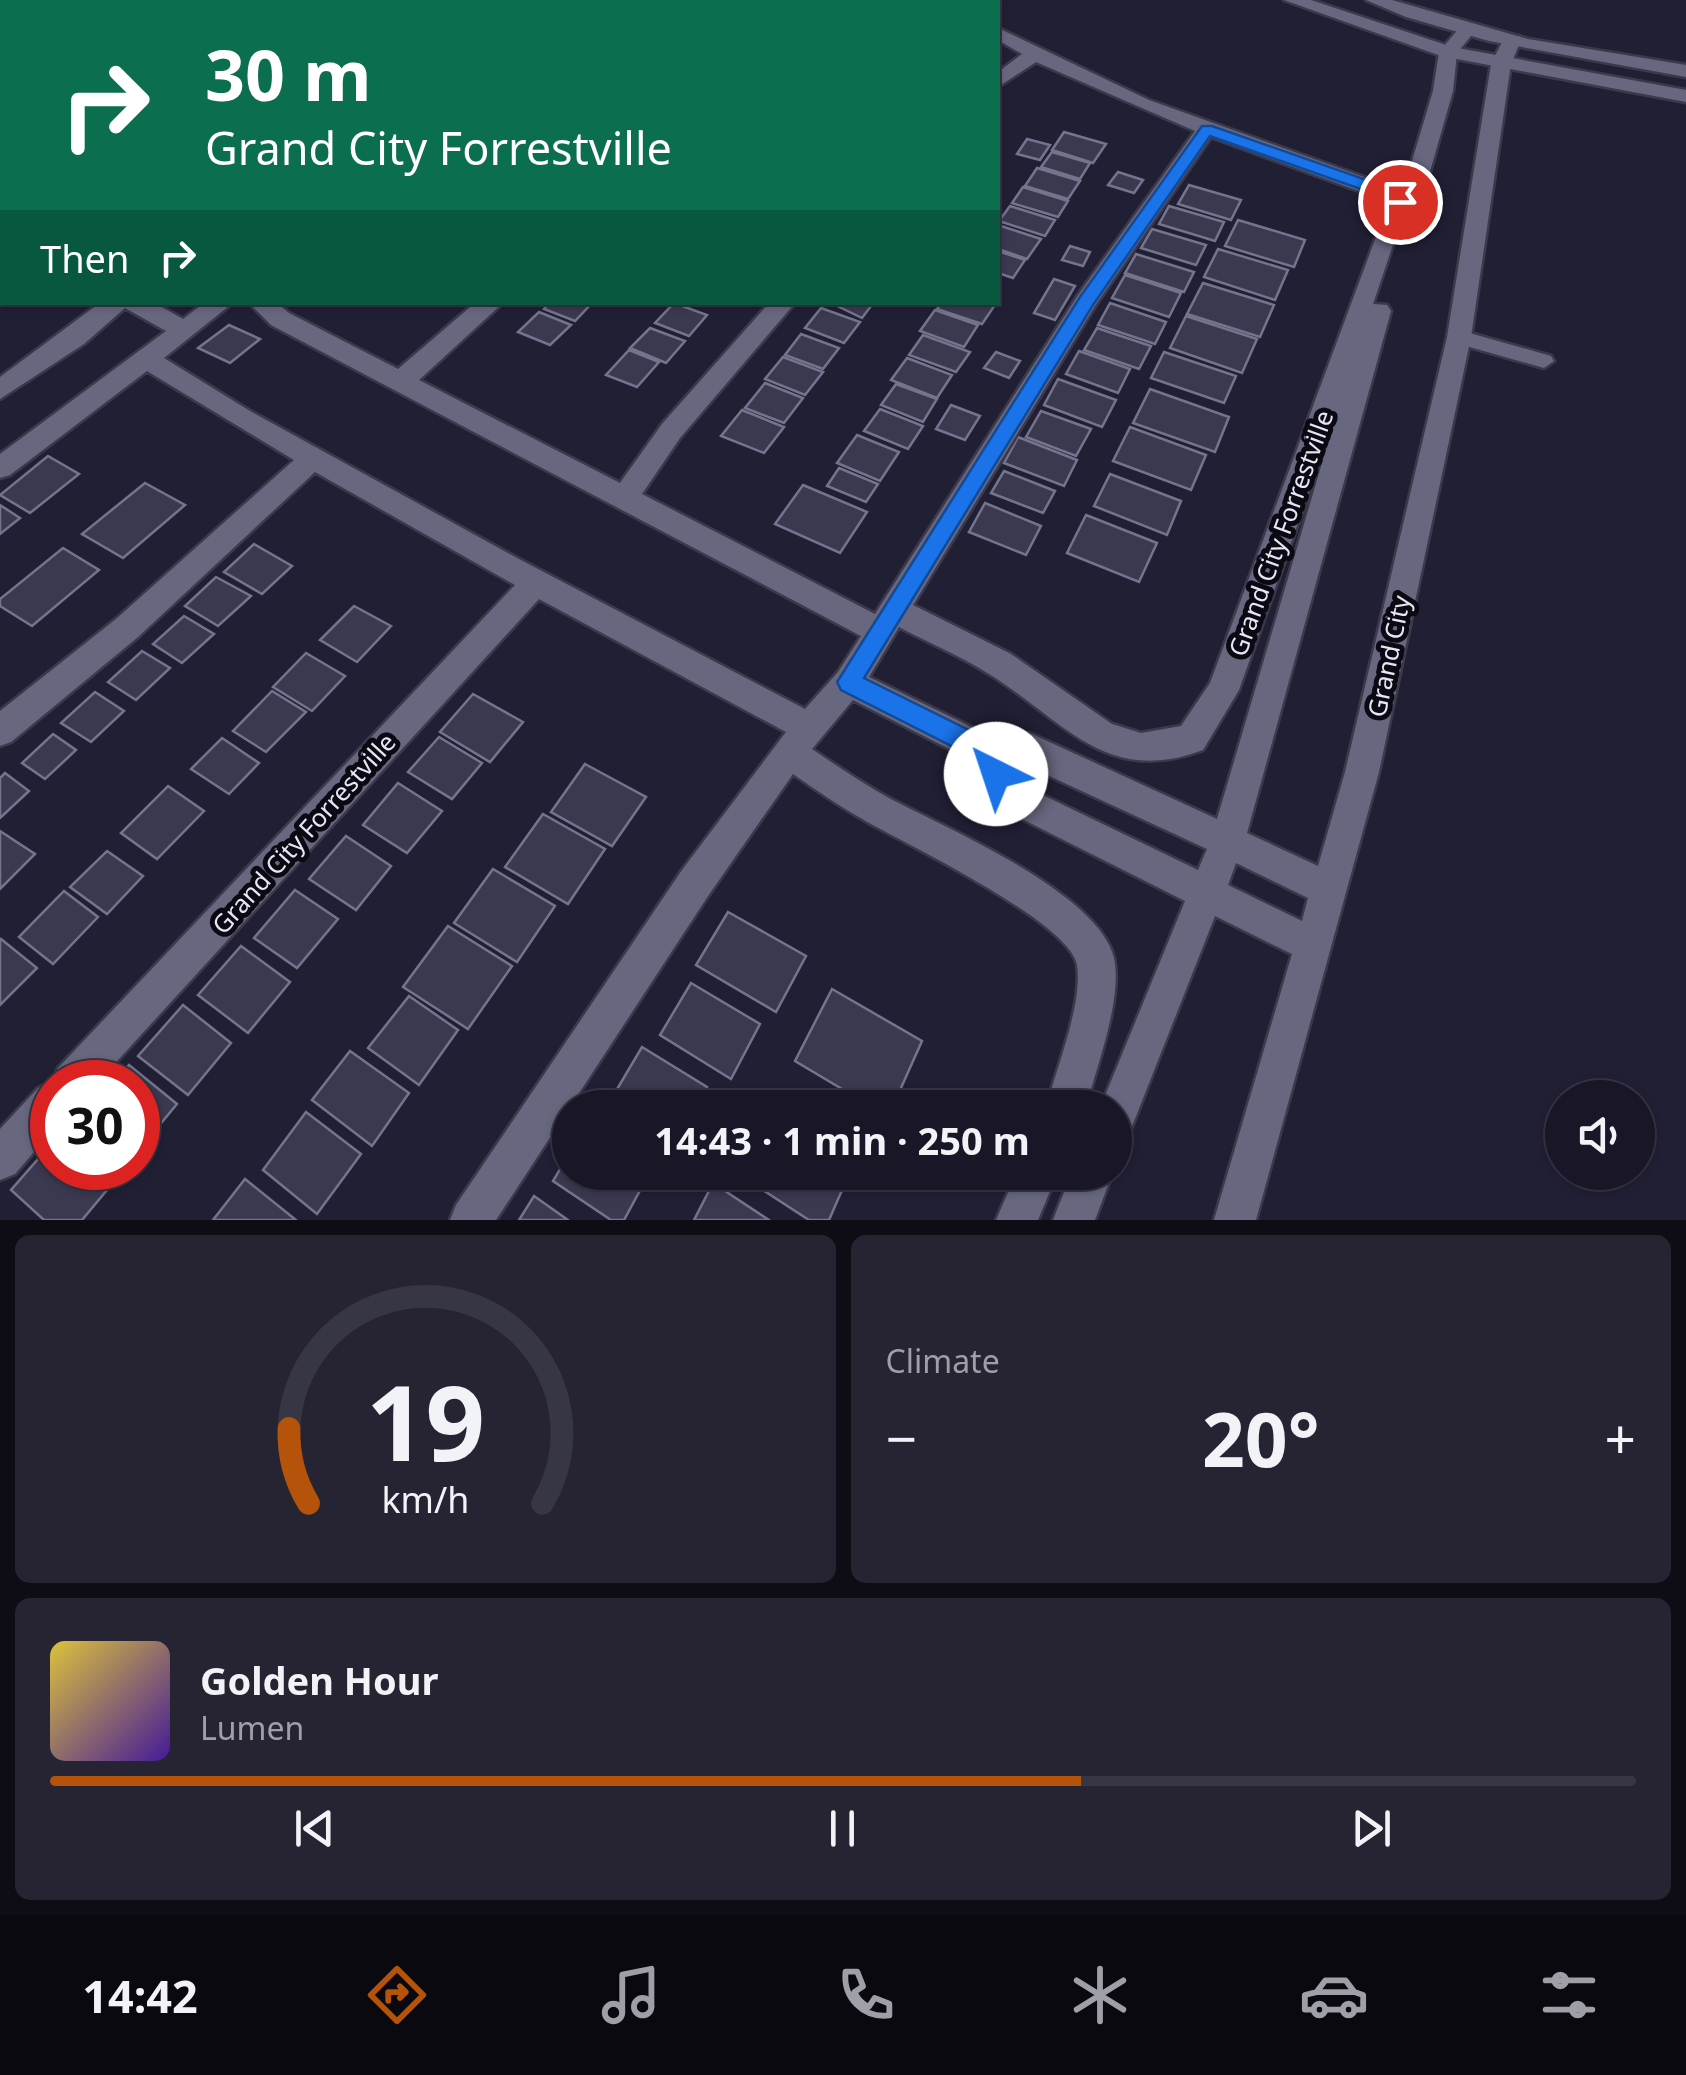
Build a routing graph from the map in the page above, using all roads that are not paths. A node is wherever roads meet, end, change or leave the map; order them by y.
1 (1293, 0) edge
2 (1375, 0) edge
3 (1000, 34) edge
4 (1512, 40) junction
5 (1457, 42) junction
6 (1034, 55) junction
7 (1686, 71) edge
8 (1501, 74) junction
9 (1000, 80) edge
10 (1686, 96) edge
11 (1207, 129) junction
12 (114, 305) edge
13 (138, 305) edge
14 (218, 305) edge
15 (264, 305) edge
16 (489, 305) edge
17 (781, 305) edge
18 (182, 329) junction
19 (1459, 337) junction
20 (144, 358) junction
21 (1544, 361) dead end
22 (402, 380) junction
23 (0, 390) edge
24 (312, 459) junction
25 (0, 468) edge
26 (625, 498) junction
27 (535, 583) junction
28 (889, 622) junction
29 (849, 682) junction
30 (0, 731) edge
31 (798, 739) junction
32 (992, 754) junction
33 (1226, 842) junction
34 (1328, 889) junction
35 (1208, 892) junction
36 (1314, 946) junction
37 (92, 1060) edge
38 (1070, 1090) edge
39 (1127, 1090) edge
40 (30, 1126) edge
41 (0, 1159) edge
42 (1030, 1190) edge
43 (1086, 1190) edge
44 (471, 1220) edge
45 (1017, 1220) edge
46 (1074, 1220) edge
47 (1234, 1220) edge

1 - 5 street
2 - 5 street
3 - 6 street, Grand City Forrestville
4 - 5 street
4 - 7 street
4 - 8 street, Grand City
5 - 8 street
5 - 33 street
6 - 9 street
6 - 11 street, Grand City Forrestville
8 - 10 street
8 - 19 street, Grand City
11 - 28 street
11 - 28 street, Grand City Forrestville
12 - 23 street
13 - 18 street
14 - 18 street
15 - 22 street, Grand City Forrestville
16 - 22 street
17 - 26 street
18 - 20 street
19 - 21 lane
19 - 34 street, Grand City
20 - 24 street
20 - 25 street
22 - 26 street, Grand City Forrestville
24 - 27 street
24 - 30 street
26 - 28 street, Grand City Forrestville
27 - 31 street
27 - 37 street, Grand City Forrestville
28 - 29 street
29 - 31 street
29 - 32 street
31 - 38 street
31 - 44 street
32 - 33 street
32 - 35 street
33 - 34 street
33 - 35 street
34 - 36 street, Grand City
35 - 36 street
35 - 39 street
36 - 47 street, Grand City
40 - 41 street
42 - 45 street
43 - 46 street

